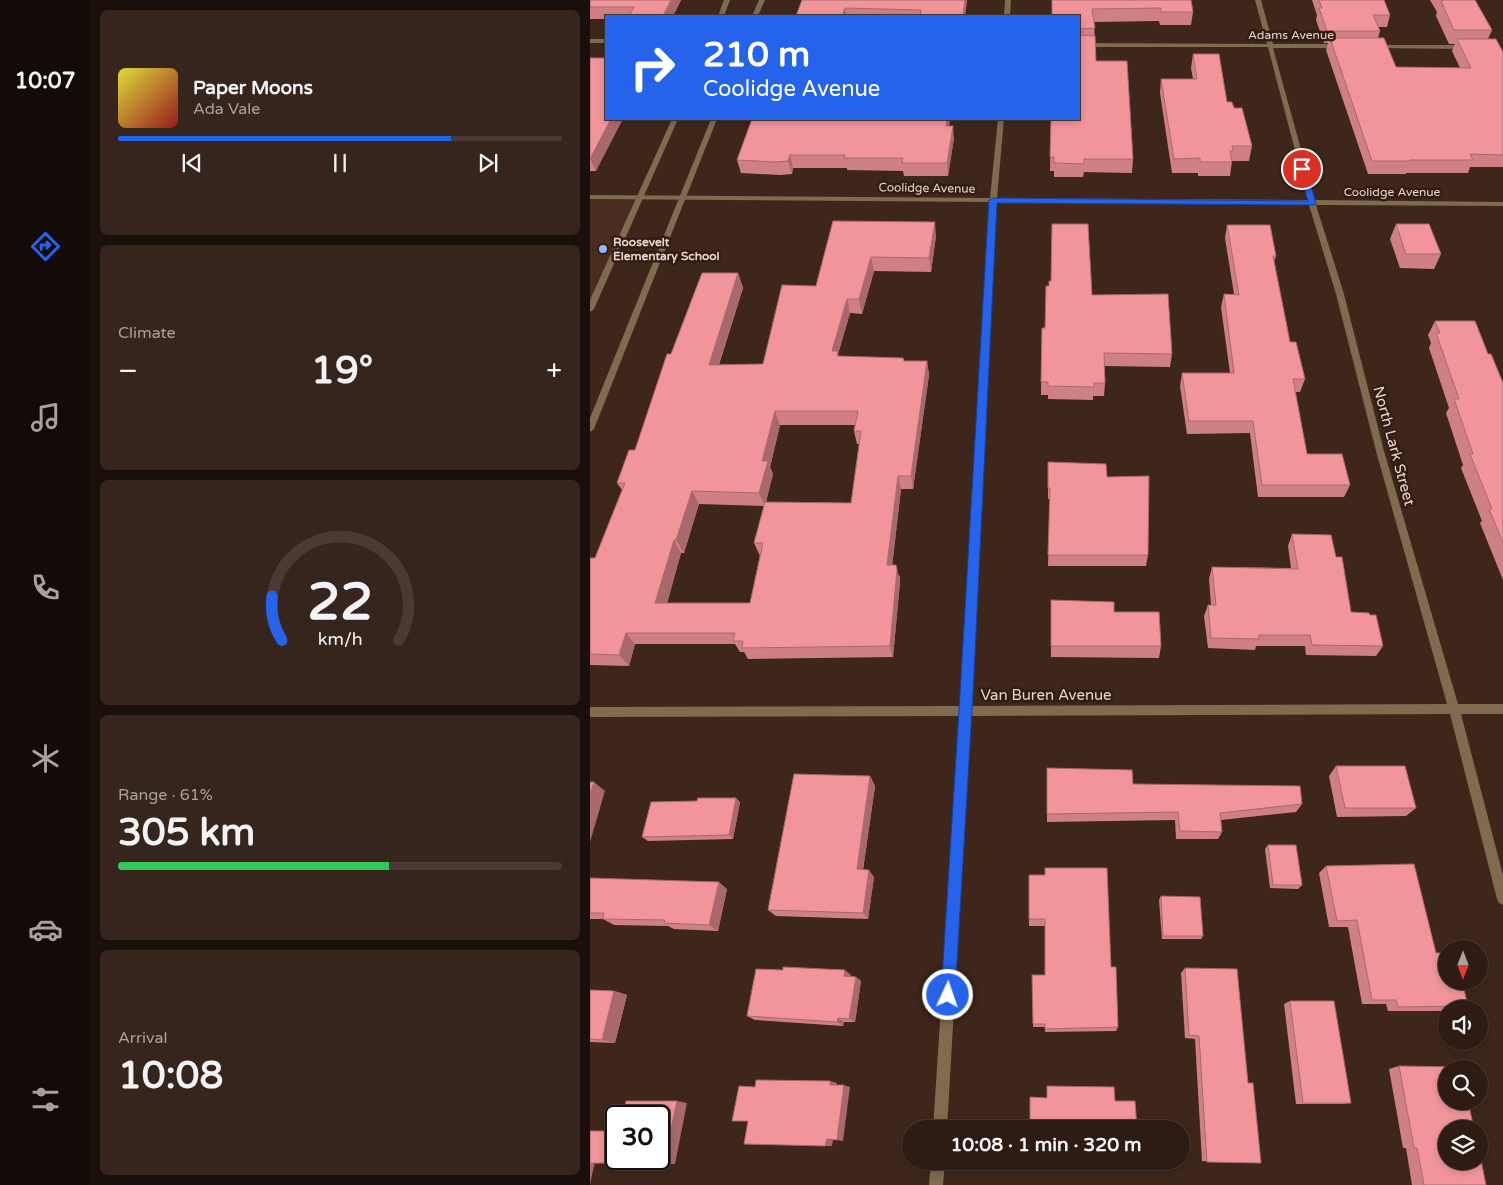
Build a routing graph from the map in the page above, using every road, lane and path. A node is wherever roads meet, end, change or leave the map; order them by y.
1 (728, 0) edge
2 (762, 0) edge
3 (1008, 0) edge
4 (1258, 0) edge
5 (721, 15) edge
6 (755, 15) edge
7 (1007, 15) edge
8 (590, 41) edge
9 (605, 41) edge
10 (1080, 45) edge
11 (1271, 46) junction
12 (1343, 46) edge
13 (1371, 46) edge
14 (1475, 47) edge
15 (675, 120) edge
16 (714, 120) edge
17 (1001, 120) edge
18 (590, 197) edge
19 (639, 198) junction
20 (682, 198) junction
21 (993, 200) junction
22 (1312, 203) junction
23 (1503, 204) edge
24 (590, 309) edge
25 (590, 429) edge
26 (1454, 708) junction
27 (1503, 709) edge
28 (966, 710) junction
29 (590, 712) edge
30 (1503, 899) edge
31 (941, 1120) edge
32 (937, 1170) edge
33 (936, 1185) edge

1 - 5 street
2 - 6 street
3 - 7 street
4 - 11 street, North Lark Street
8 - 9 street
10 - 11 street, Adams Avenue
11 - 12 street, Adams Avenue
11 - 22 street, North Lark Street
13 - 14 street
15 - 19 street
16 - 20 street
17 - 21 street
18 - 19 street, Coolidge Avenue
19 - 20 street, Coolidge Avenue
19 - 24 street
20 - 21 street, Coolidge Avenue
20 - 25 street
21 - 22 street, Coolidge Avenue
21 - 28 street
22 - 23 street, Coolidge Avenue
22 - 26 street, North Lark Street
26 - 27 street, Van Buren Avenue
26 - 28 street, Van Buren Avenue
26 - 30 street, North Lark Street
28 - 29 street, Van Buren Avenue
28 - 31 street
32 - 33 street

